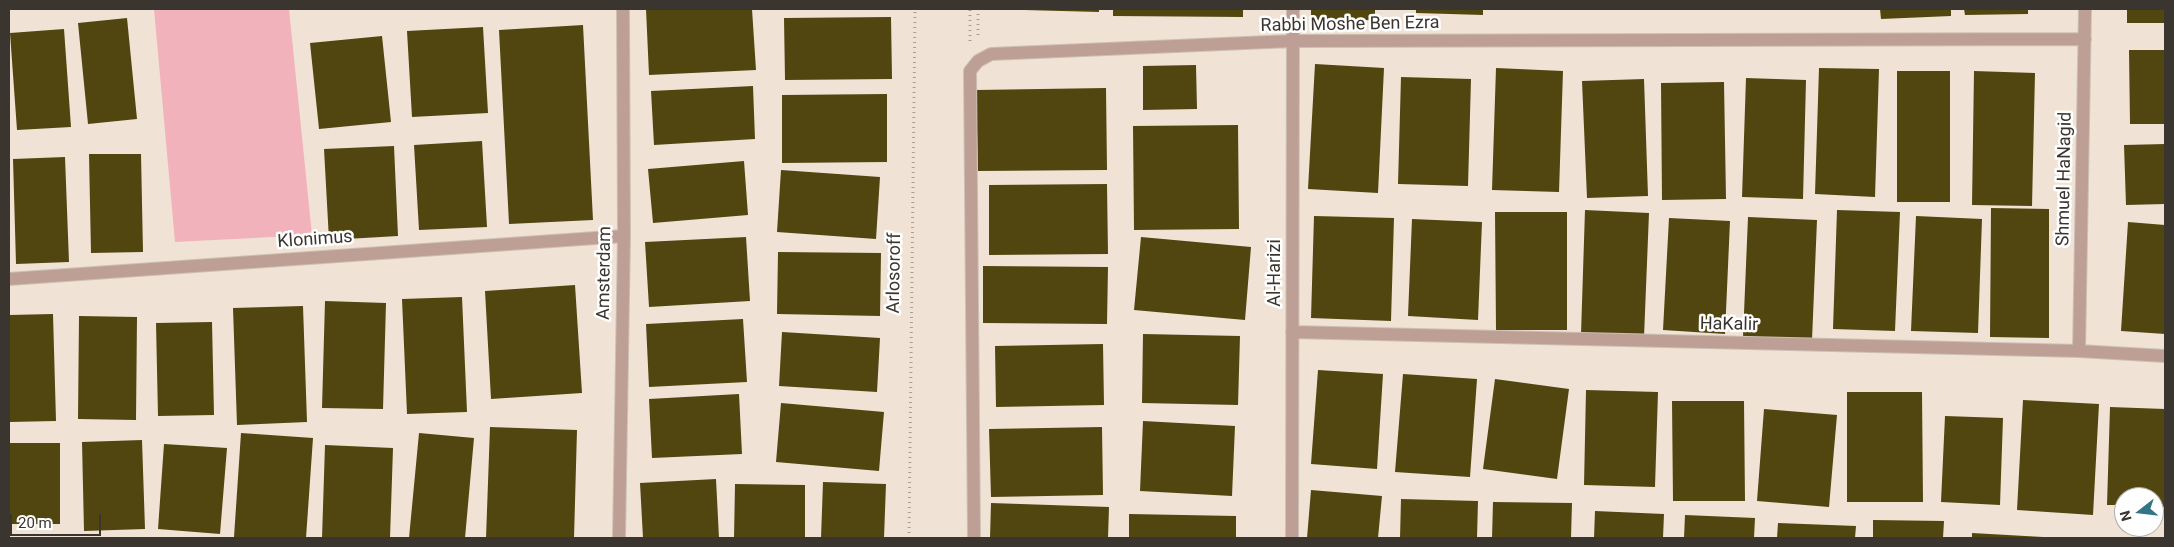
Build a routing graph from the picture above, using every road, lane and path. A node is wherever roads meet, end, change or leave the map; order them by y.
1 (623, 9) edge
2 (915, 9) edge
3 (1292, 9) edge
4 (2085, 9) edge
5 (2085, 40) junction
6 (1292, 42) junction
7 (624, 236) junction
8 (9, 279) edge
9 (1292, 332) junction
10 (2079, 350) junction
11 (2165, 356) edge
12 (619, 538) edge
13 (909, 538) edge
14 (974, 538) edge
15 (1292, 538) edge

1 - 7 street, Amsterdam
2 - 13 path, Arlosoroff
3 - 6 street, Al-Harizi
4 - 5 street, Shmuel HaNagid
5 - 6 street, Rabbi Moshe Ben Ezra
5 - 10 street, Shmuel HaNagid
6 - 9 street, Al-Harizi
6 - 14 street, Rabbi Moshe Ben Ezra
7 - 8 street, Klonimus
7 - 12 street, Amsterdam
9 - 10 street, HaKalir
9 - 15 street, Al-Harizi
10 - 11 street, HaKalir

